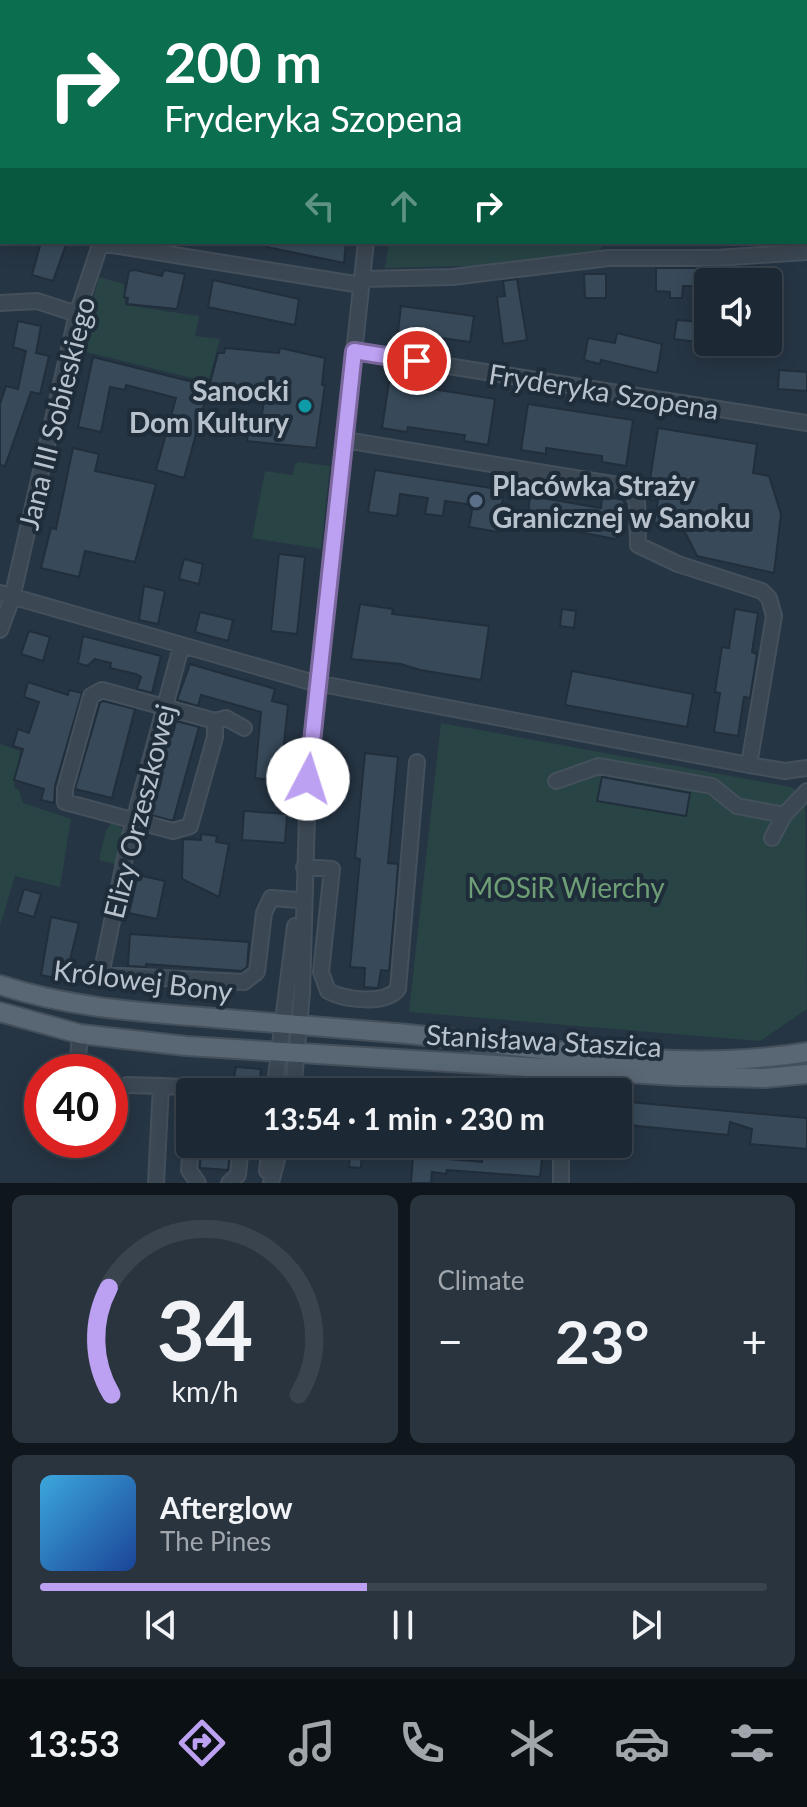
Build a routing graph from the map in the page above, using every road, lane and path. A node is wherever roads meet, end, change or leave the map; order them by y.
1 (100, 244) edge
2 (107, 244) edge
3 (366, 244) edge
4 (806, 252) edge
5 (361, 282) junction
6 (0, 305) edge
7 (77, 314) junction
8 (354, 351) junction
9 (807, 423) edge
10 (345, 440) junction
11 (6, 595) edge
12 (0, 630) edge
13 (181, 647) junction
14 (318, 684) junction
15 (165, 707) junction
16 (215, 721) junction
17 (244, 728) dead end
18 (417, 762) dead end
19 (749, 765) junction
20 (807, 768) edge
21 (556, 781) dead end
22 (807, 791) edge
23 (784, 815) junction
24 (133, 822) junction
25 (772, 838) dead end
26 (304, 867) junction
27 (301, 893) junction
28 (0, 985) edge
29 (0, 1012) edge
30 (291, 1024) junction
31 (80, 1034) junction
32 (279, 1051) junction
33 (807, 1052) edge
34 (298, 1053) junction
35 (78, 1054) edge
36 (560, 1070) junction
37 (807, 1074) edge
38 (276, 1078) edge
39 (295, 1078) edge
40 (560, 1078) edge
41 (128, 1085) edge
42 (161, 1086) junction
43 (176, 1087) edge
44 (190, 1158) edge
45 (240, 1158) edge
46 (270, 1158) edge
47 (277, 1158) edge
48 (561, 1158) edge
49 (156, 1183) edge
50 (198, 1183) edge
51 (229, 1183) edge
52 (269, 1183) edge
53 (561, 1183) edge

1 - 7 street, Jana III Sobieskiego
2 - 5 street
3 - 5 street
4 - 5 street
5 - 8 street
6 - 7 street
7 - 11 street, Jana III Sobieskiego
8 - 9 street, Fryderyka Szopena
8 - 10 street
10 - 14 street
10 - 19 street
11 - 12 street, Jana III Sobieskiego
11 - 13 street
13 - 14 street
13 - 15 street, Elizy Orzeszkowej
14 - 19 street
14 - 26 street
15 - 16 street
15 - 24 street, Elizy Orzeszkowej
15 - 24 street
16 - 17 street
16 - 24 street
18 - 26 street
19 - 20 street
21 - 23 street
22 - 23 street
23 - 25 street
24 - 27 street, Elizy Orzeszkowej
26 - 27 street
27 - 30 street
28 - 30 main road, Królowej Bony
29 - 31 main road, Królowej Bony
30 - 32 street
30 - 33 main road, Stanisława Staszica
30 - 34 street
31 - 32 main road, Królowej Bony
31 - 35 street
32 - 34 main road, Stanisława Staszica
32 - 38 street
34 - 36 main road, Stanisława Staszica
34 - 39 street
36 - 37 main road, Stanisława Staszica
36 - 40 street
41 - 42 street
42 - 43 street
42 - 49 street
44 - 50 street
45 - 51 street
46 - 52 street
47 - 52 street
48 - 53 street

